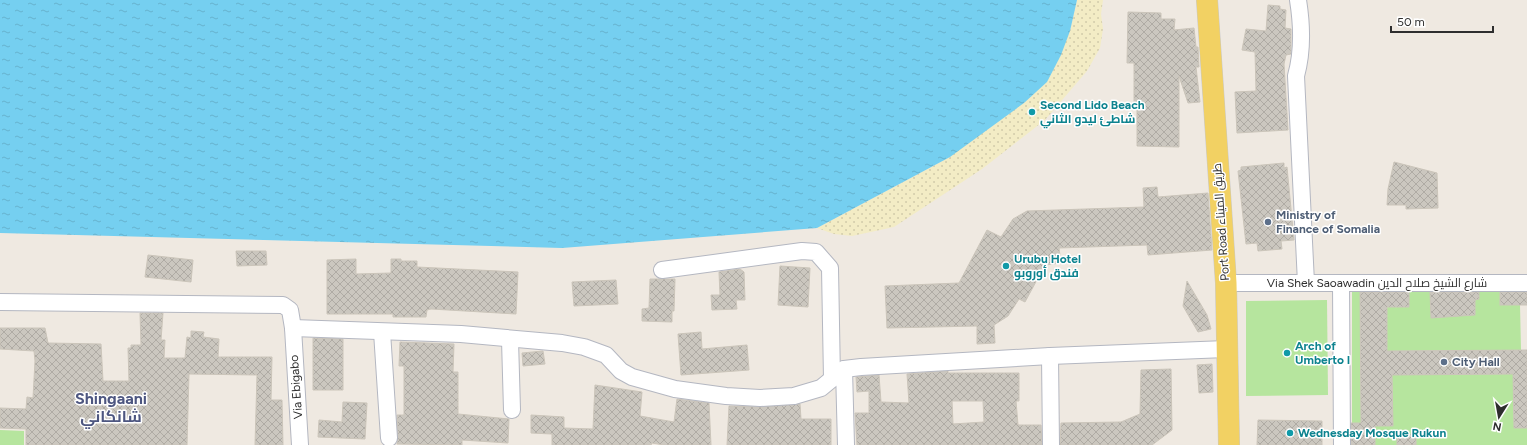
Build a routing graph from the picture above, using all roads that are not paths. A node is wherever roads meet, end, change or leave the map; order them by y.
1 (1207, 0) edge
2 (1298, 0) edge
3 (662, 270) dead end
4 (1226, 283) junction
5 (1306, 283) junction
6 (1341, 283) junction
7 (1527, 283) edge
8 (0, 302) edge
9 (293, 328) junction
10 (382, 332) junction
11 (510, 340) junction
12 (1226, 349) junction
13 (1050, 356) junction
14 (838, 374) junction
15 (512, 410) dead end
16 (388, 438) dead end
17 (300, 445) edge
18 (846, 445) edge
19 (1051, 445) edge
20 (1229, 445) edge
21 (1342, 445) edge

1 - 4 main road, Port Road طريق الميناء
2 - 5 street
3 - 14 street
4 - 5 street, Via Shek Saoawadin شارع الشيخ صلاح الدين
4 - 12 main road, Port Road طريق الميناء
5 - 6 street, Via Shek Saoawadin شارع الشيخ صلاح الدين
6 - 7 street, Via Shek Saoawadin شارع الشيخ صلاح الدين
6 - 21 street
8 - 9 street, Via Ebigabo
9 - 10 street
9 - 17 street, Via Ebigabo
10 - 11 street
10 - 16 street
11 - 14 street
11 - 15 street
12 - 13 street
12 - 20 main road, Port Road طريق الميناء
13 - 14 street
13 - 19 street
14 - 18 street

